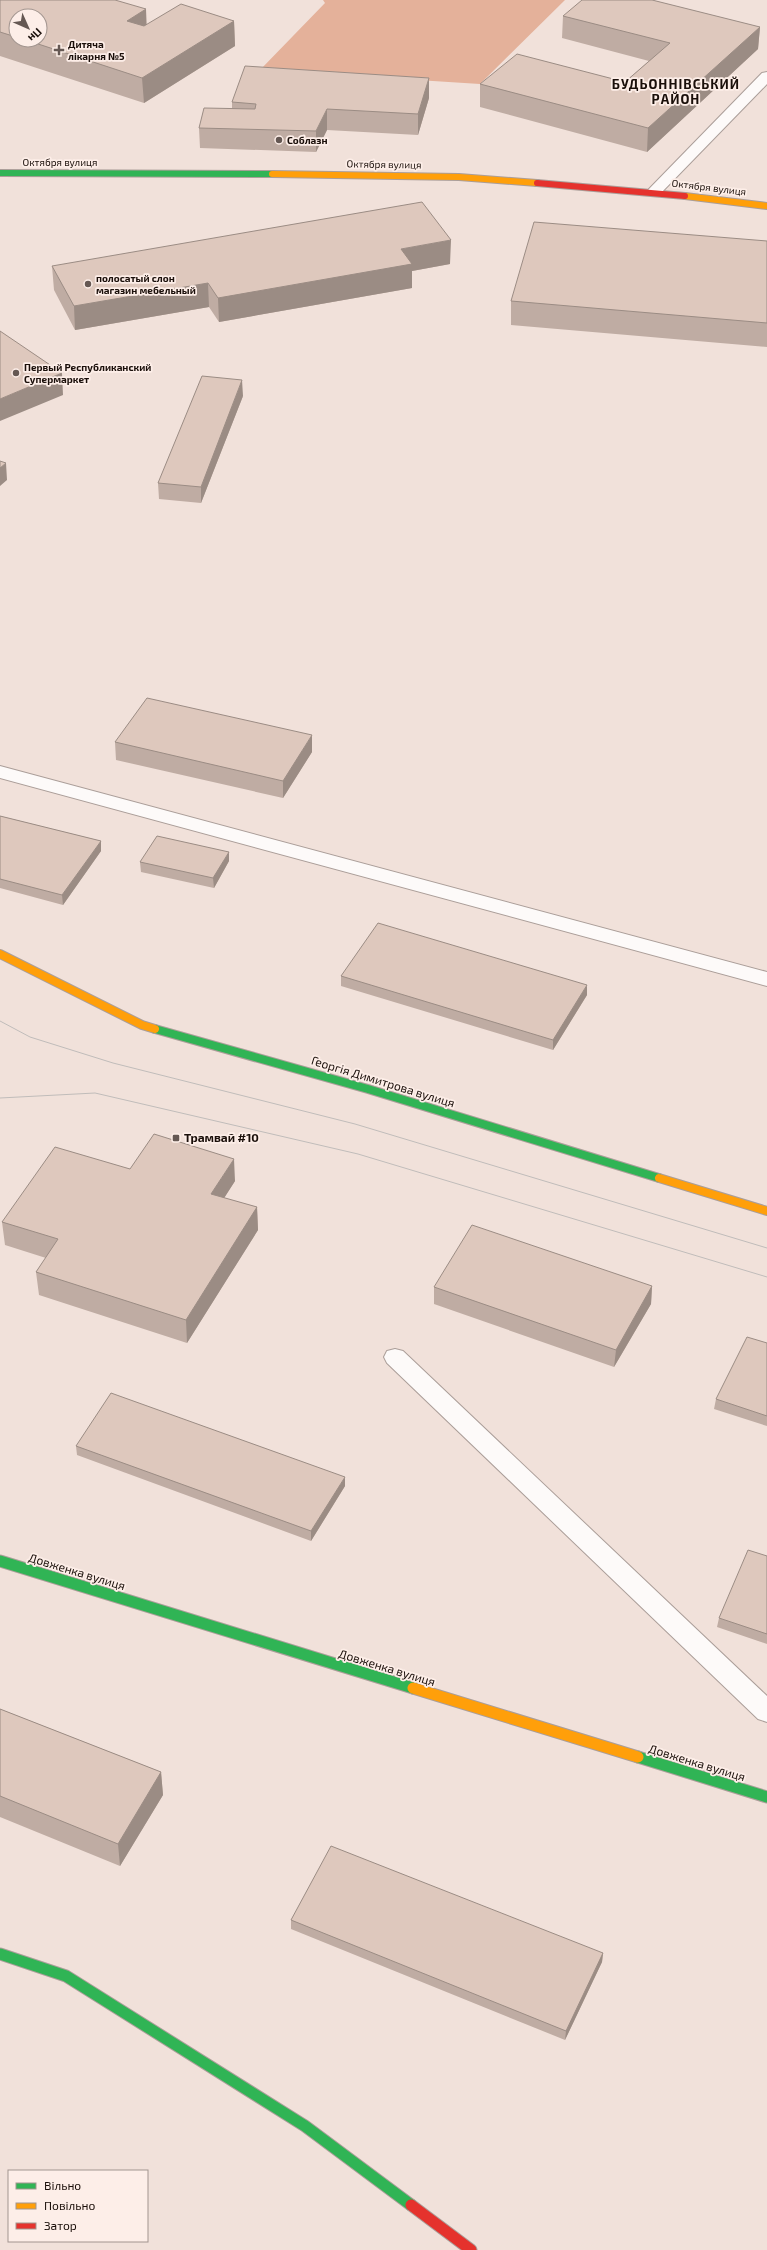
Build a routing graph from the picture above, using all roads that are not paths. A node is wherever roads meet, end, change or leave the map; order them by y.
1 (767, 76) edge
2 (0, 173) edge
3 (654, 192) junction
4 (767, 206) edge
5 (0, 772) edge
6 (0, 954) edge
7 (767, 980) edge
8 (767, 1211) edge
9 (395, 1357) dead end
10 (0, 1561) edge
11 (767, 1712) edge
12 (767, 1797) edge
13 (0, 1954) edge
14 (471, 2250) edge

1 - 3 lane
2 - 3 street, Октября вулиця
3 - 4 street, Октября вулиця
5 - 7 lane
6 - 8 street, Георгія Димитрова вулиця
9 - 11 lane
10 - 12 street, Довженка вулиця
13 - 14 street

